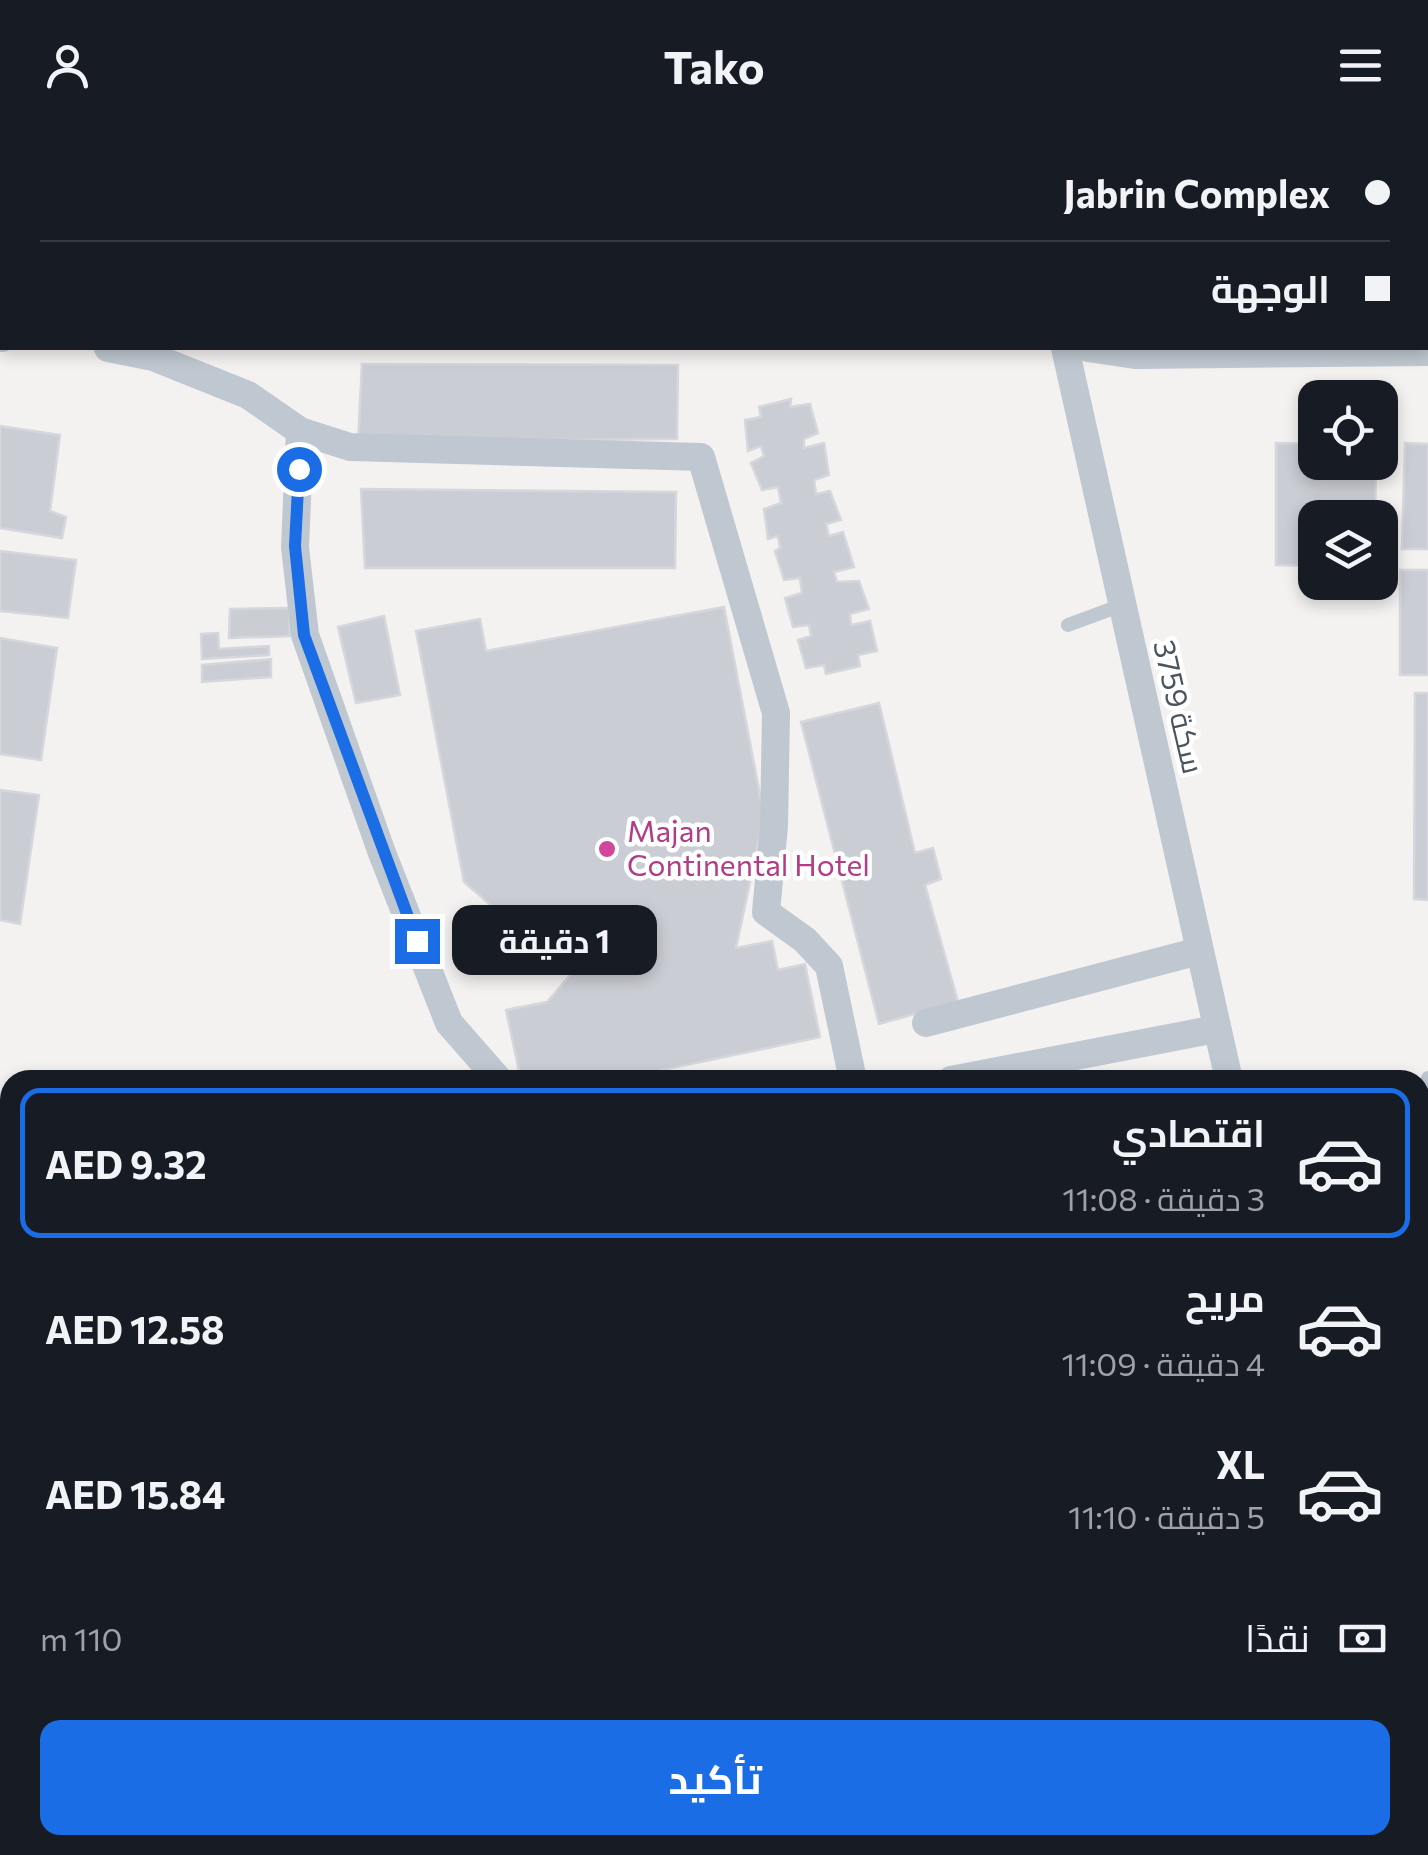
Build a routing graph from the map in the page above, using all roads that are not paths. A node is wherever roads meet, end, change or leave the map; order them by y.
1 (118, 350) edge
2 (1064, 350) edge
3 (1101, 350) edge
4 (1198, 350) edge
5 (1283, 350) edge
6 (1428, 352) edge
7 (300, 431) junction
8 (1122, 605) junction
9 (1068, 624) dead end
10 (1200, 951) junction
11 (926, 1024) dead end
12 (1216, 1030) junction
13 (490, 1070) edge
14 (851, 1070) edge
15 (1004, 1070) edge
16 (1227, 1070) edge

1 - 7 street
2 - 8 street, سكة 3759
3 - 4 street
5 - 6 street
7 - 13 street
7 - 14 street
8 - 9 lane
8 - 10 street, سكة 3759
10 - 11 street
10 - 12 street, سكة 3759
12 - 15 street
12 - 16 street, سكة 3759

